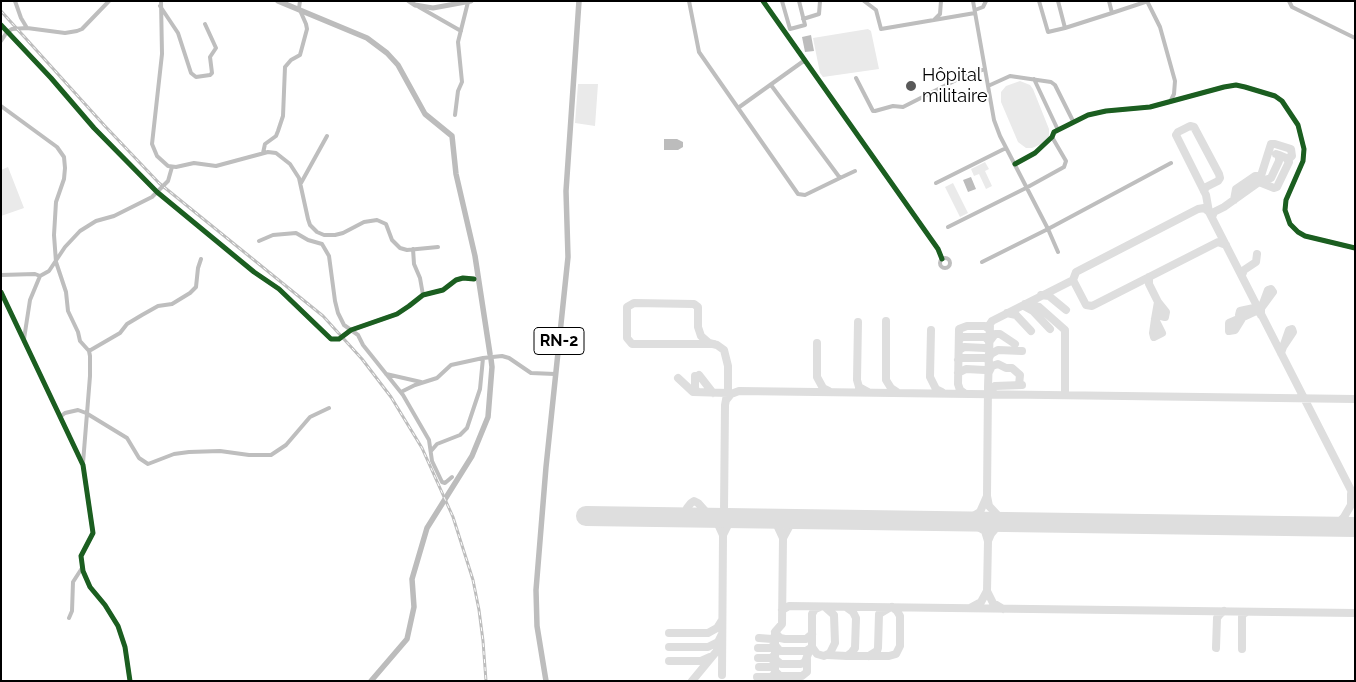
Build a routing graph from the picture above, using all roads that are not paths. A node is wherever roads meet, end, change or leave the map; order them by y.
1 (15, 1) edge
2 (109, 1) edge
3 (300, 1) edge
4 (409, 1) edge
5 (580, 1) edge
6 (690, 1) edge
7 (763, 1) edge
8 (782, 1) edge
9 (799, 1) edge
10 (820, 1) edge
11 (864, 1) edge
12 (941, 1) edge
13 (973, 1) edge
14 (986, 1) edge
15 (1039, 1) edge
16 (1058, 1) edge
17 (1109, 1) edge
18 (1148, 1) edge
19 (1289, 1) edge
20 (469, 2) edge
21 (160, 4) edge
22 (416, 4) junction
23 (975, 12) junction
24 (1112, 13) junction
25 (803, 19) junction
26 (934, 20) junction
27 (205, 24) dead end
28 (1, 25) edge
29 (28, 28) junction
30 (1065, 28) junction
31 (460, 31) junction
32 (7, 32) junction
33 (1355, 38) edge
34 (1, 41) edge
35 (805, 60) junction
36 (985, 69) junction
37 (856, 78) dead end
38 (1034, 79) junction
39 (771, 84) junction
40 (988, 86) junction
41 (1170, 102) junction
42 (1, 106) edge
43 (738, 108) junction
44 (455, 114) dead end
45 (1073, 121) junction
46 (1058, 130) junction
47 (327, 136) dead end
48 (1052, 137) junction
49 (1006, 148) junction
50 (263, 153) junction
51 (1171, 163) dead end
52 (1015, 164) junction
53 (172, 168) junction
54 (855, 171) dead end
55 (840, 178) junction
56 (301, 183) junction
57 (936, 183) dead end
58 (1026, 188) junction
59 (157, 192) junction
60 (948, 227) dead end
61 (1048, 229) junction
62 (324, 235) junction
63 (259, 242) dead end
64 (322, 244) junction
65 (438, 247) dead end
66 (1355, 248) edge
67 (413, 249) junction
68 (938, 249) junction
69 (1058, 252) dead end
70 (201, 259) dead end
71 (948, 259) junction
72 (942, 260) junction
73 (56, 262) junction
74 (982, 262) dead end
75 (1, 275) edge
76 (40, 276) junction
77 (474, 279) dead end
78 (1, 292) edge
79 (423, 294) junction
80 (350, 330) junction
81 (24, 339) junction
82 (89, 351) junction
83 (483, 358) junction
84 (385, 373) junction
85 (555, 374) junction
86 (423, 382) junction
87 (401, 392) junction
88 (329, 408) dead end
89 (86, 413) junction
90 (60, 417) junction
91 (430, 453) junction
92 (82, 465) junction
93 (452, 477) dead end
94 (82, 568) junction
95 (69, 618) dead end
96 (130, 681) edge
97 (546, 681) edge

1 - 29 street
2 - 29 street
3 - 50 street
4 - 22 main road
5 - 85 highway, RN-2
6 - 43 street
7 - 35 street
8 - 25 street
9 - 25 street
10 - 25 street
11 - 26 street
12 - 26 street
13 - 23 street
14 - 23 street
15 - 30 street
16 - 30 street
17 - 24 street
18 - 24 street
18 - 41 street
19 - 33 street
20 - 22 main road
20 - 31 street
21 - 27 street
21 - 53 street
22 - 31 street
23 - 26 street
23 - 36 street
24 - 30 street
28 - 32 street
29 - 32 street
31 - 44 street
32 - 34 street
32 - 59 street
35 - 39 street
35 - 68 street
36 - 37 street
36 - 40 street
38 - 40 street
38 - 45 street
38 - 46 street
39 - 43 street
39 - 55 street
40 - 49 street
41 - 45 street
41 - 66 street
42 - 73 street
43 - 55 street
45 - 46 street
46 - 48 street
47 - 56 street
48 - 52 street
48 - 58 street
49 - 52 street
49 - 57 street
50 - 53 street
50 - 56 street
51 - 61 street
52 - 58 street
53 - 59 street
54 - 55 street
56 - 62 street
58 - 60 street
58 - 61 street
59 - 73 street
59 - 80 street
61 - 69 street
61 - 74 street
62 - 64 street
62 - 67 street
63 - 64 street
64 - 80 street
65 - 67 street
67 - 79 street
68 - 71 street
68 - 72 street
70 - 82 street
71 - 72 street
71 - 72 street
73 - 76 street
73 - 82 street
75 - 76 street
76 - 81 street
77 - 79 street
78 - 81 street
79 - 80 street
80 - 84 street
81 - 90 street
82 - 89 street
83 - 85 street
83 - 86 street
83 - 91 street
84 - 86 street
84 - 87 street
85 - 97 highway, RN-2
86 - 87 street
87 - 91 street
88 - 89 street
89 - 90 street
89 - 92 street
90 - 92 street
91 - 93 street
92 - 94 street
94 - 95 street
94 - 96 street

